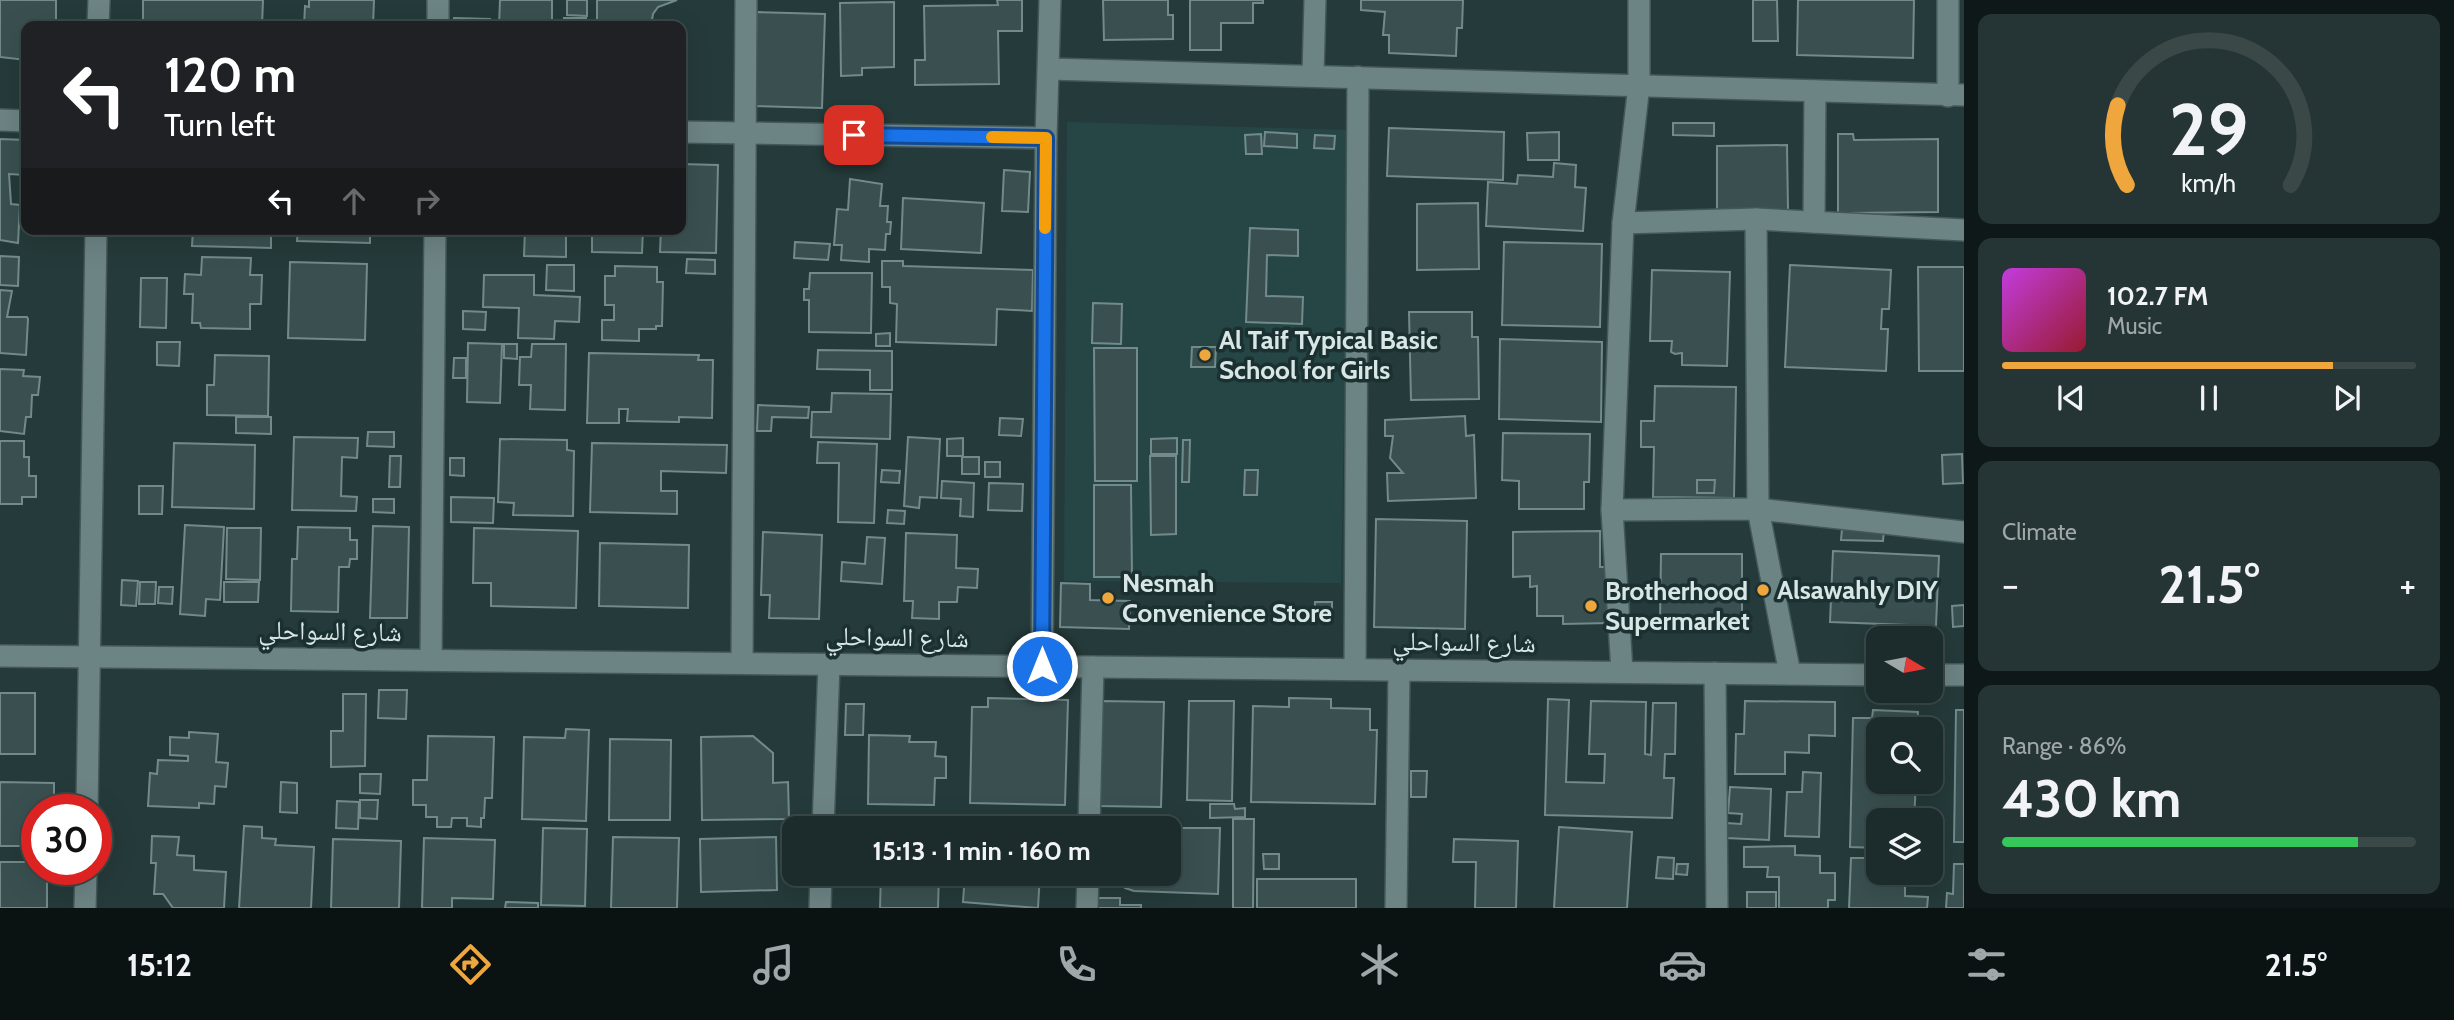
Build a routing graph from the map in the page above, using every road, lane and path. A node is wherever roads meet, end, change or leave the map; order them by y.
1 (99, 0) edge
2 (438, 0) edge
3 (746, 0) edge
4 (1050, 0) edge
5 (1315, 0) edge
6 (1639, 0) edge
7 (1948, 0) edge
8 (98, 21) edge
9 (438, 21) edge
10 (1049, 69) junction
11 (1313, 75) junction
12 (1358, 77) junction
13 (1639, 85) junction
14 (1815, 91) junction
15 (1956, 96) edge
16 (0, 120) edge
17 (21, 121) edge
18 (686, 132) edge
19 (744, 133) junction
20 (1046, 138) junction
21 (1756, 219) junction
22 (1814, 222) junction
23 (1623, 223) junction
24 (1964, 230) edge
25 (96, 235) edge
26 (435, 235) edge
27 (1758, 509) junction
28 (1612, 510) junction
29 (1964, 532) edge
30 (0, 656) edge
31 (91, 656) junction
32 (431, 660) junction
33 (742, 663) junction
34 (829, 664) junction
35 (1042, 666) junction
36 (1093, 667) junction
37 (1355, 669) junction
38 (1399, 670) junction
39 (1622, 672) junction
40 (1716, 673) junction
41 (1790, 674) junction
42 (1866, 675) edge
43 (1943, 675) edge
44 (1964, 675) edge
45 (87, 794) edge
46 (823, 816) edge
47 (1089, 816) edge
48 (86, 885) edge
49 (821, 886) edge
50 (1088, 886) edge
51 (85, 908) edge
52 (820, 908) edge
53 (1087, 908) edge
54 (1396, 908) edge
55 (1717, 908) edge

1 - 8 street
2 - 9 street
3 - 19 street
4 - 10 street
5 - 11 street
6 - 13 street
7 - 15 street
10 - 11 street
10 - 20 street
11 - 12 street
12 - 13 street
12 - 37 street
13 - 14 street
13 - 23 street
14 - 15 street
14 - 22 street
16 - 17 street
18 - 19 street
19 - 20 street
19 - 33 street
20 - 35 street
21 - 22 street
21 - 23 street
21 - 27 street
22 - 24 street
23 - 28 street
25 - 31 street
26 - 32 street
27 - 28 street
27 - 29 street
27 - 41 street
28 - 39 street
30 - 31 street, شارع السواحلي
31 - 32 street, شارع السواحلي
31 - 45 street
32 - 33 street, شارع السواحلي
33 - 34 street, شارع السواحلي
34 - 35 street, شارع السواحلي
34 - 46 street
35 - 36 street, شارع السواحلي
36 - 37 street, شارع السواحلي
36 - 47 street
37 - 38 street, شارع السواحلي
38 - 39 street, شارع السواحلي
38 - 54 street
39 - 40 street, شارع السواحلي
40 - 41 street, شارع السواحلي
40 - 55 street
41 - 42 street, شارع السواحلي
43 - 44 street
48 - 51 street
49 - 52 street
50 - 53 street

